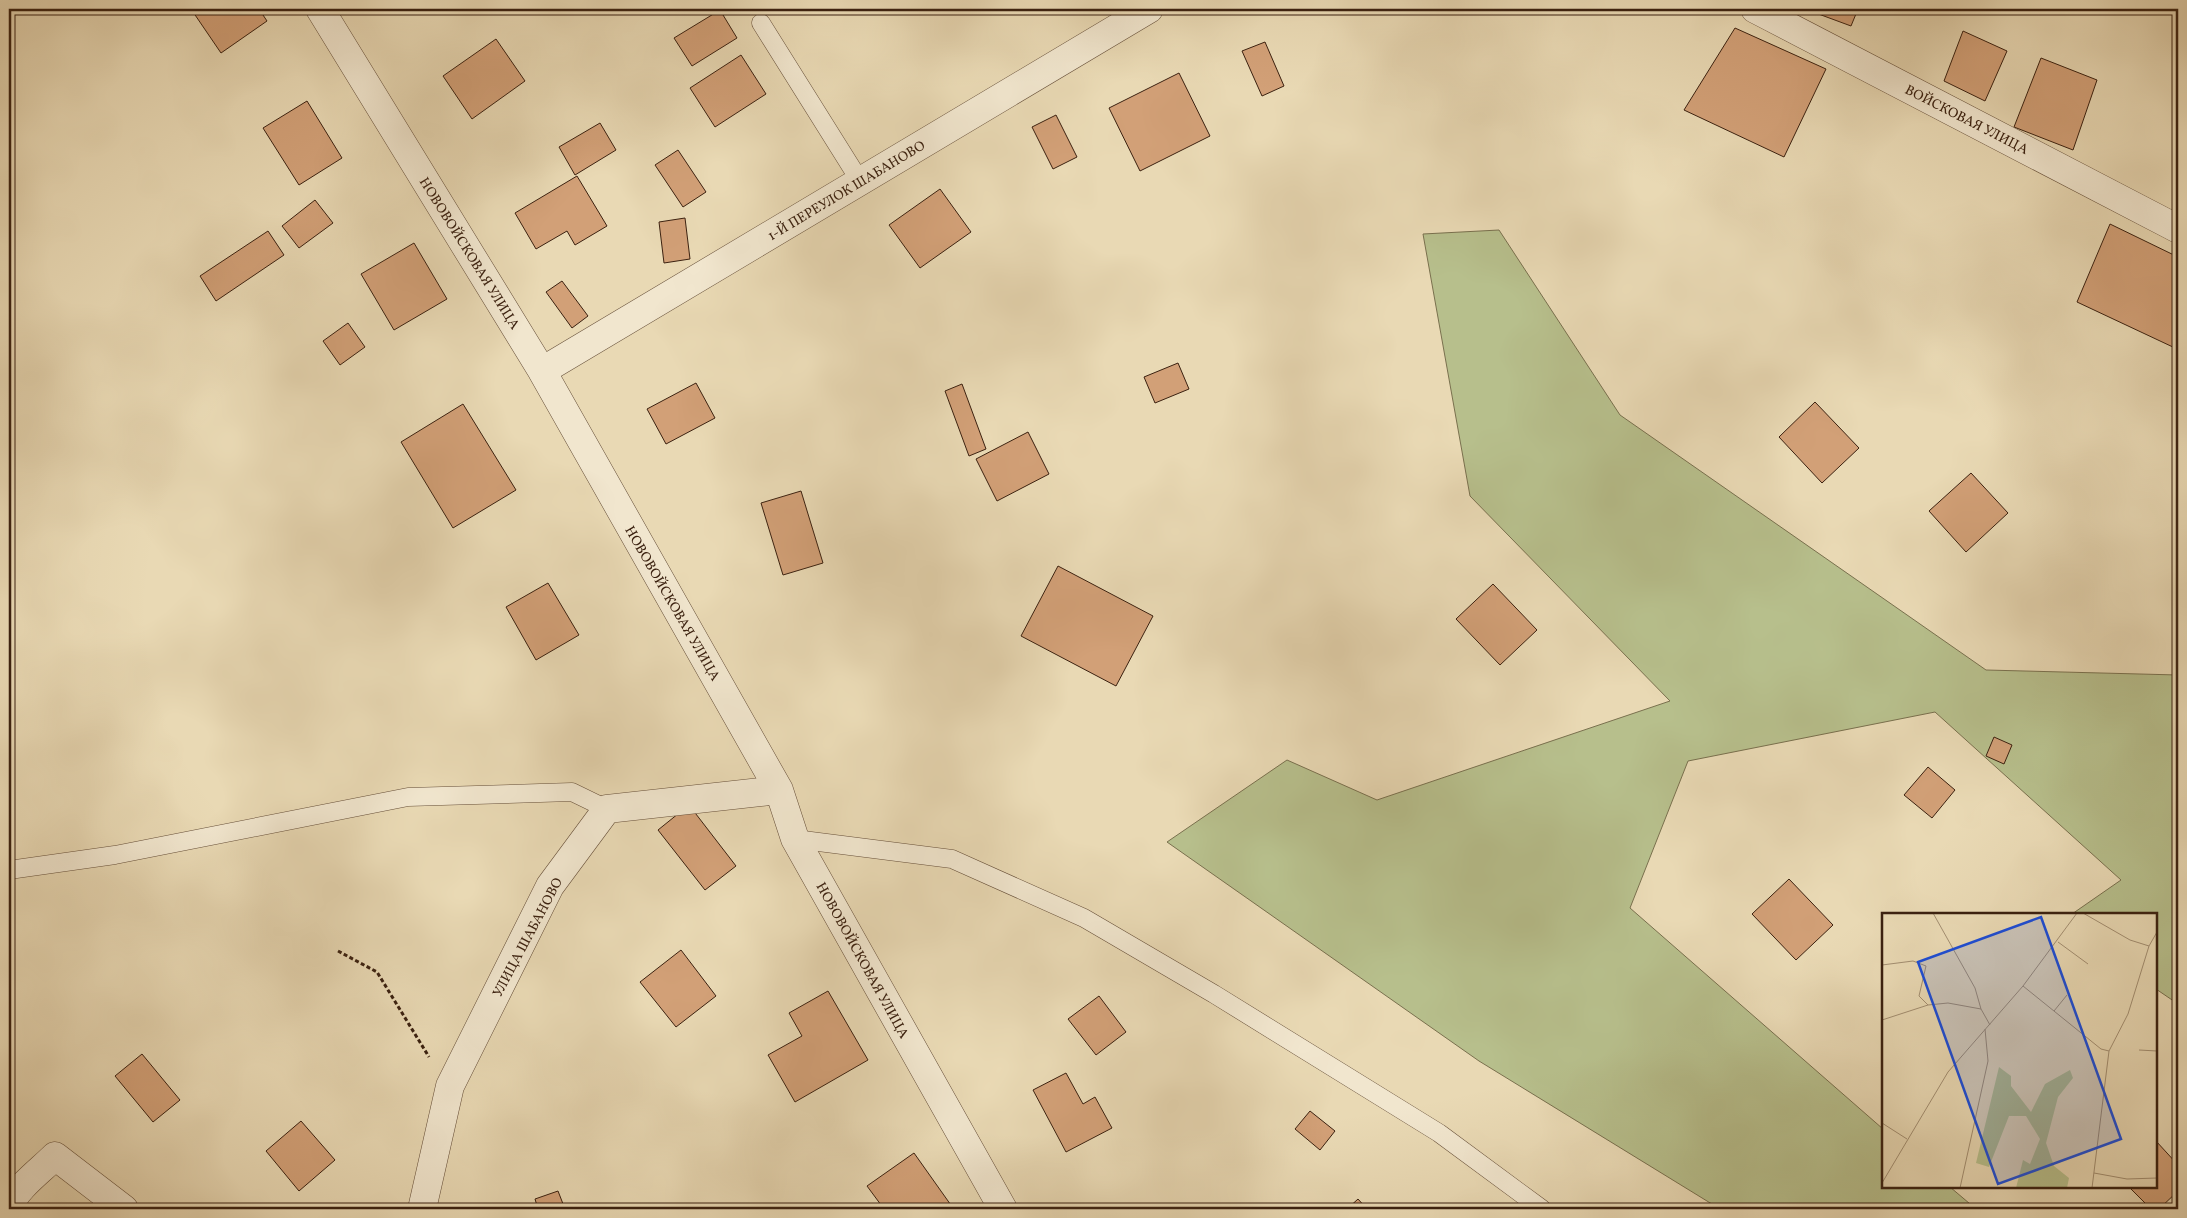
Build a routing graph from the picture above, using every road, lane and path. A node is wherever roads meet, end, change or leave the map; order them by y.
1 (320, 9) edge
2 (1149, 9) edge
3 (1755, 9) edge
4 (761, 23) dead end
5 (860, 181) junction
6 (2178, 229) edge
7 (542, 371) junction
8 (779, 790) junction
9 (607, 809) junction
10 (794, 839) junction
11 (9, 870) edge
12 (338, 951) dead end
13 (450, 1086) junction
14 (9, 1207) edge
15 (124, 1209) edge
16 (422, 1209) edge
17 (1003, 1209) edge
18 (1542, 1209) edge

1 - 7 street, НОВОВОЙСКОВАЯ УЛИЦА
2 - 5 street, 1-Й ПЕРЕУЛОК ШАБАНОВО
3 - 6 street, ВОЙСКОВАЯ УЛИЦА
4 - 5 lane
5 - 7 street, 1-Й ПЕРЕУЛОК ШАБАНОВО
7 - 8 street, НОВОВОЙСКОВАЯ УЛИЦА
8 - 9 street
8 - 10 street, НОВОВОЙСКОВАЯ УЛИЦА
9 - 11 lane
9 - 13 street, УЛИЦА ШАБАНОВО
10 - 17 street, НОВОВОЙСКОВАЯ УЛИЦА
10 - 18 lane
12 - 13 path
13 - 16 street, УЛИЦА ШАБАНОВО
14 - 15 street

